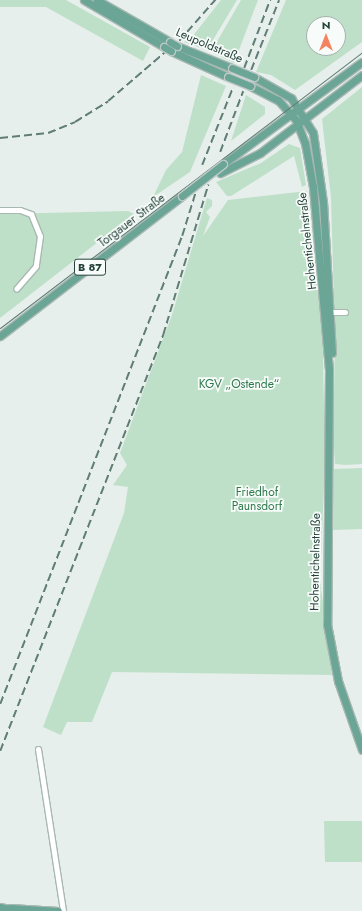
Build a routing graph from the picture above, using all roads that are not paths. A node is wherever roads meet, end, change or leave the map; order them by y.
1 (84, 0) edge
2 (97, 0) edge
3 (362, 62) edge
4 (362, 75) edge
5 (300, 109) junction
6 (293, 115) junction
7 (307, 119) junction
8 (299, 126) junction
9 (181, 197) junction
10 (0, 210) edge
11 (16, 289) dead end
12 (332, 312) junction
13 (346, 312) dead end
14 (0, 336) edge
15 (329, 369) junction
16 (38, 749) dead end
17 (362, 750) edge
18 (0, 907) edge
19 (10, 908) junction
20 (23, 911) edge
21 (58, 911) edge
22 (63, 911) edge

1 - 6 main road, Leupoldstraße, bridge
2 - 5 main road, Leupoldstraße, bridge
3 - 5 main road, Torgauer Straße / B 87
4 - 7 main road, Torgauer Straße / B 87
5 - 6 main road, Torgauer Straße / B 87
5 - 7 main road, Leupoldstraße
6 - 8 main road, Hohentichelnstraße
6 - 9 main road, Torgauer Straße / B 87, bridge
7 - 8 main road, Torgauer Straße / B 87
7 - 12 main road, Hohentichelnstraße
8 - 9 main road, Torgauer Straße / B 87, bridge
8 - 15 main road, Hohentichelnstraße
9 - 14 main road, Torgauer Straße / B 87
10 - 11 street
12 - 13 street
12 - 15 main road, Hohentichelnstraße
15 - 17 main road, Hohentichelnstraße
16 - 22 street
18 - 19 main road
19 - 20 main road
19 - 21 main road

